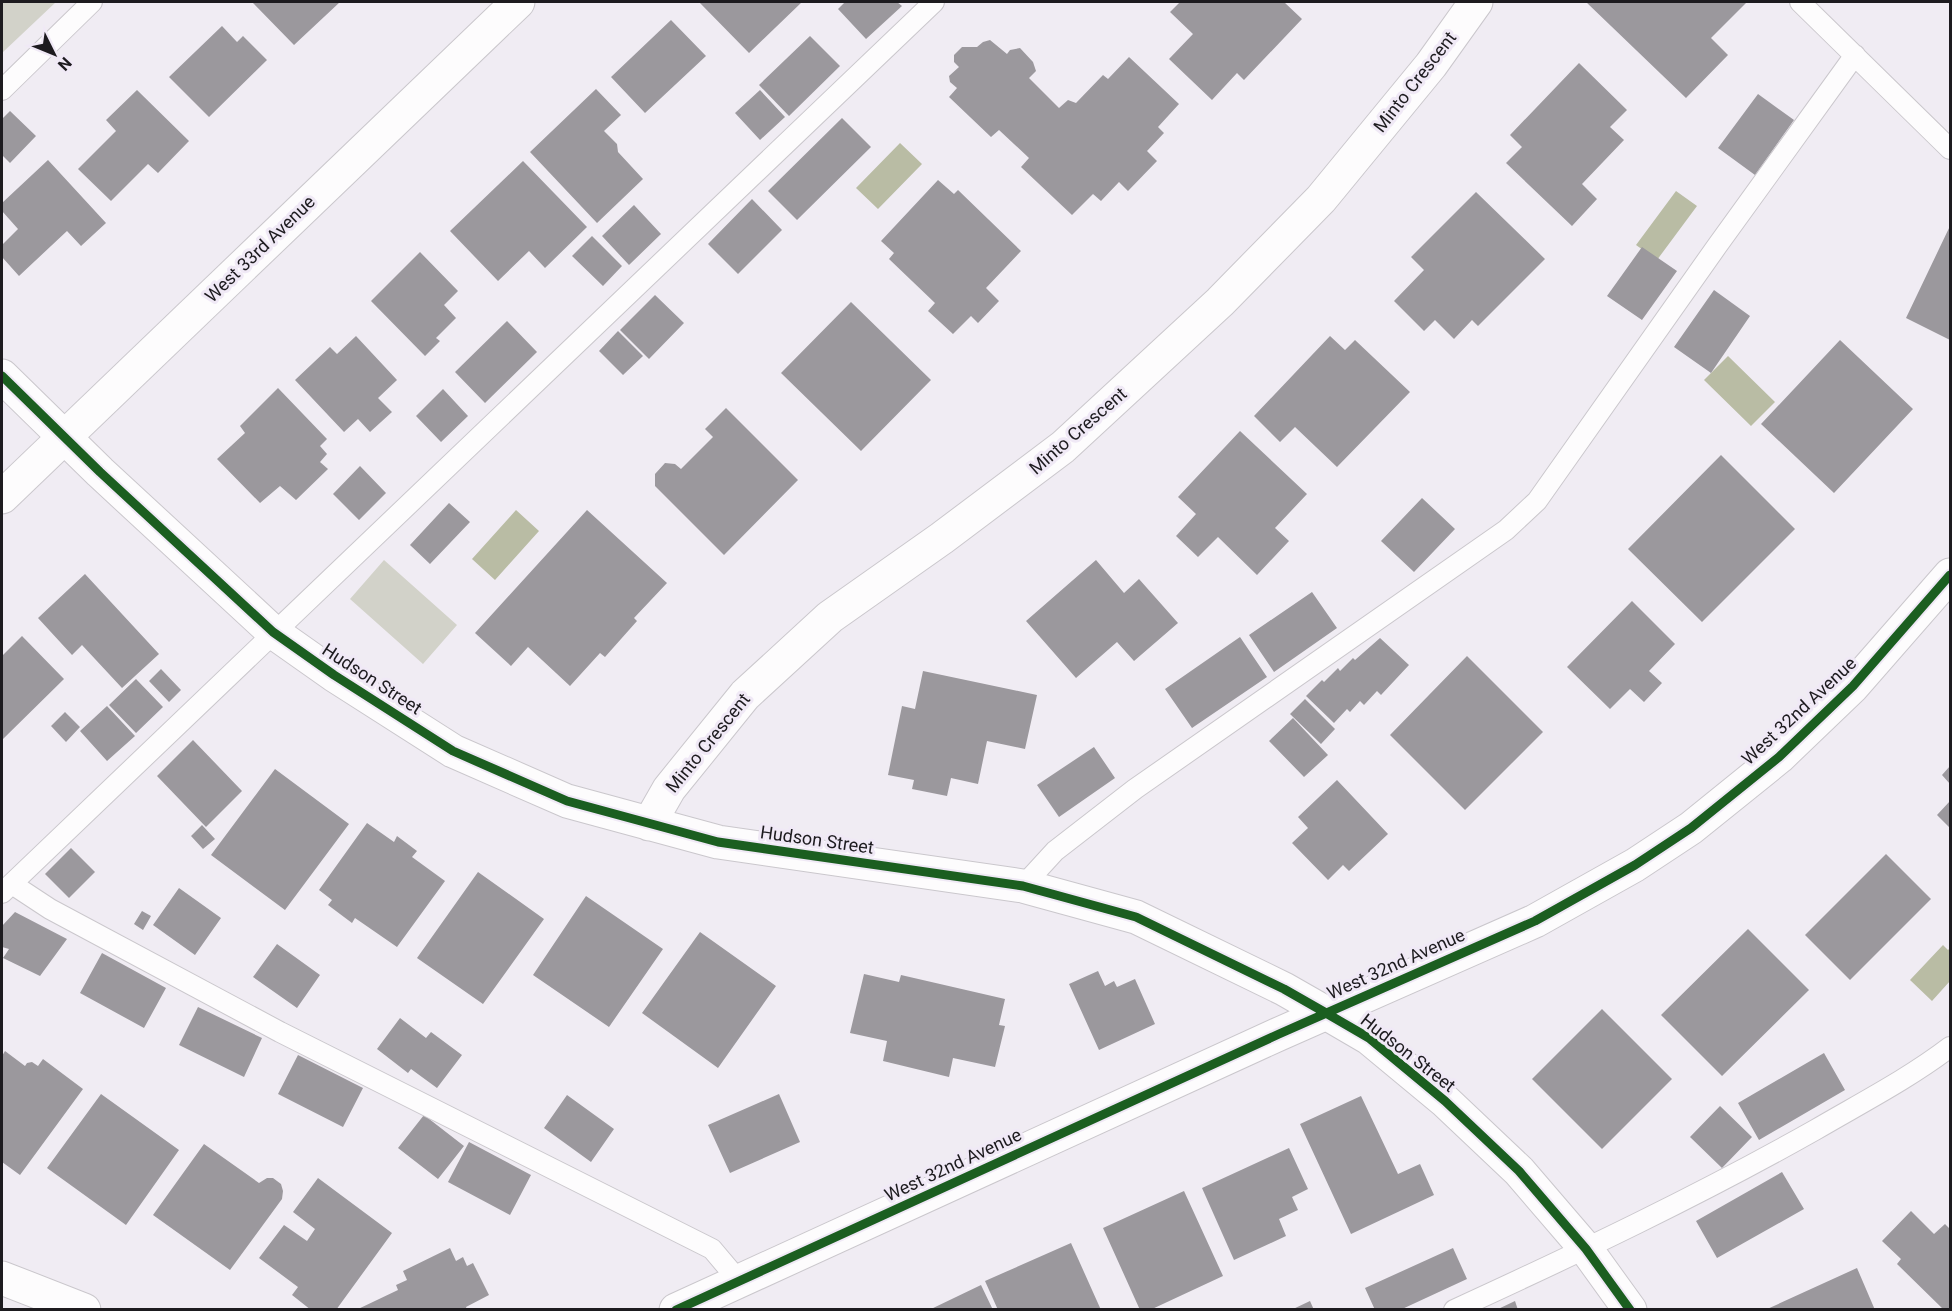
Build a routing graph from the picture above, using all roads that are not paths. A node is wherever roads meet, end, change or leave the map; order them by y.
1 (92, 2) edge
2 (518, 2) edge
3 (934, 2) edge
4 (1476, 2) edge
5 (1800, 2) edge
6 (1855, 55) junction
7 (2, 90) edge
8 (1950, 149) edge
9 (2, 376) edge
10 (64, 437) junction
11 (2, 497) edge
12 (1950, 574) edge
13 (273, 632) junction
14 (649, 824) junction
15 (1023, 886) junction
16 (7, 889) edge
17 (1326, 1013) junction
18 (1950, 1047) edge
19 (1586, 1249) junction
20 (2, 1278) edge
21 (739, 1281) junction
22 (84, 1310) edge
23 (675, 1310) edge
24 (1454, 1310) edge
25 (1630, 1310) edge

1 - 7 lane
2 - 10 street, West 33rd Avenue
3 - 13 lane
4 - 14 street, Minto Crescent
5 - 6 lane
6 - 8 lane
6 - 15 lane
9 - 10 street, Hudson Street
10 - 11 street, West 33rd Avenue
10 - 13 street, Hudson Street
12 - 17 street, West 32nd Avenue
13 - 14 street, Hudson Street
13 - 16 lane
14 - 15 street, Hudson Street
15 - 17 street, Hudson Street
16 - 21 lane
17 - 19 street, Hudson Street
17 - 21 street, West 32nd Avenue
18 - 19 lane
19 - 24 lane
19 - 25 street, Hudson Street
20 - 22 street
21 - 23 street, West 32nd Avenue

